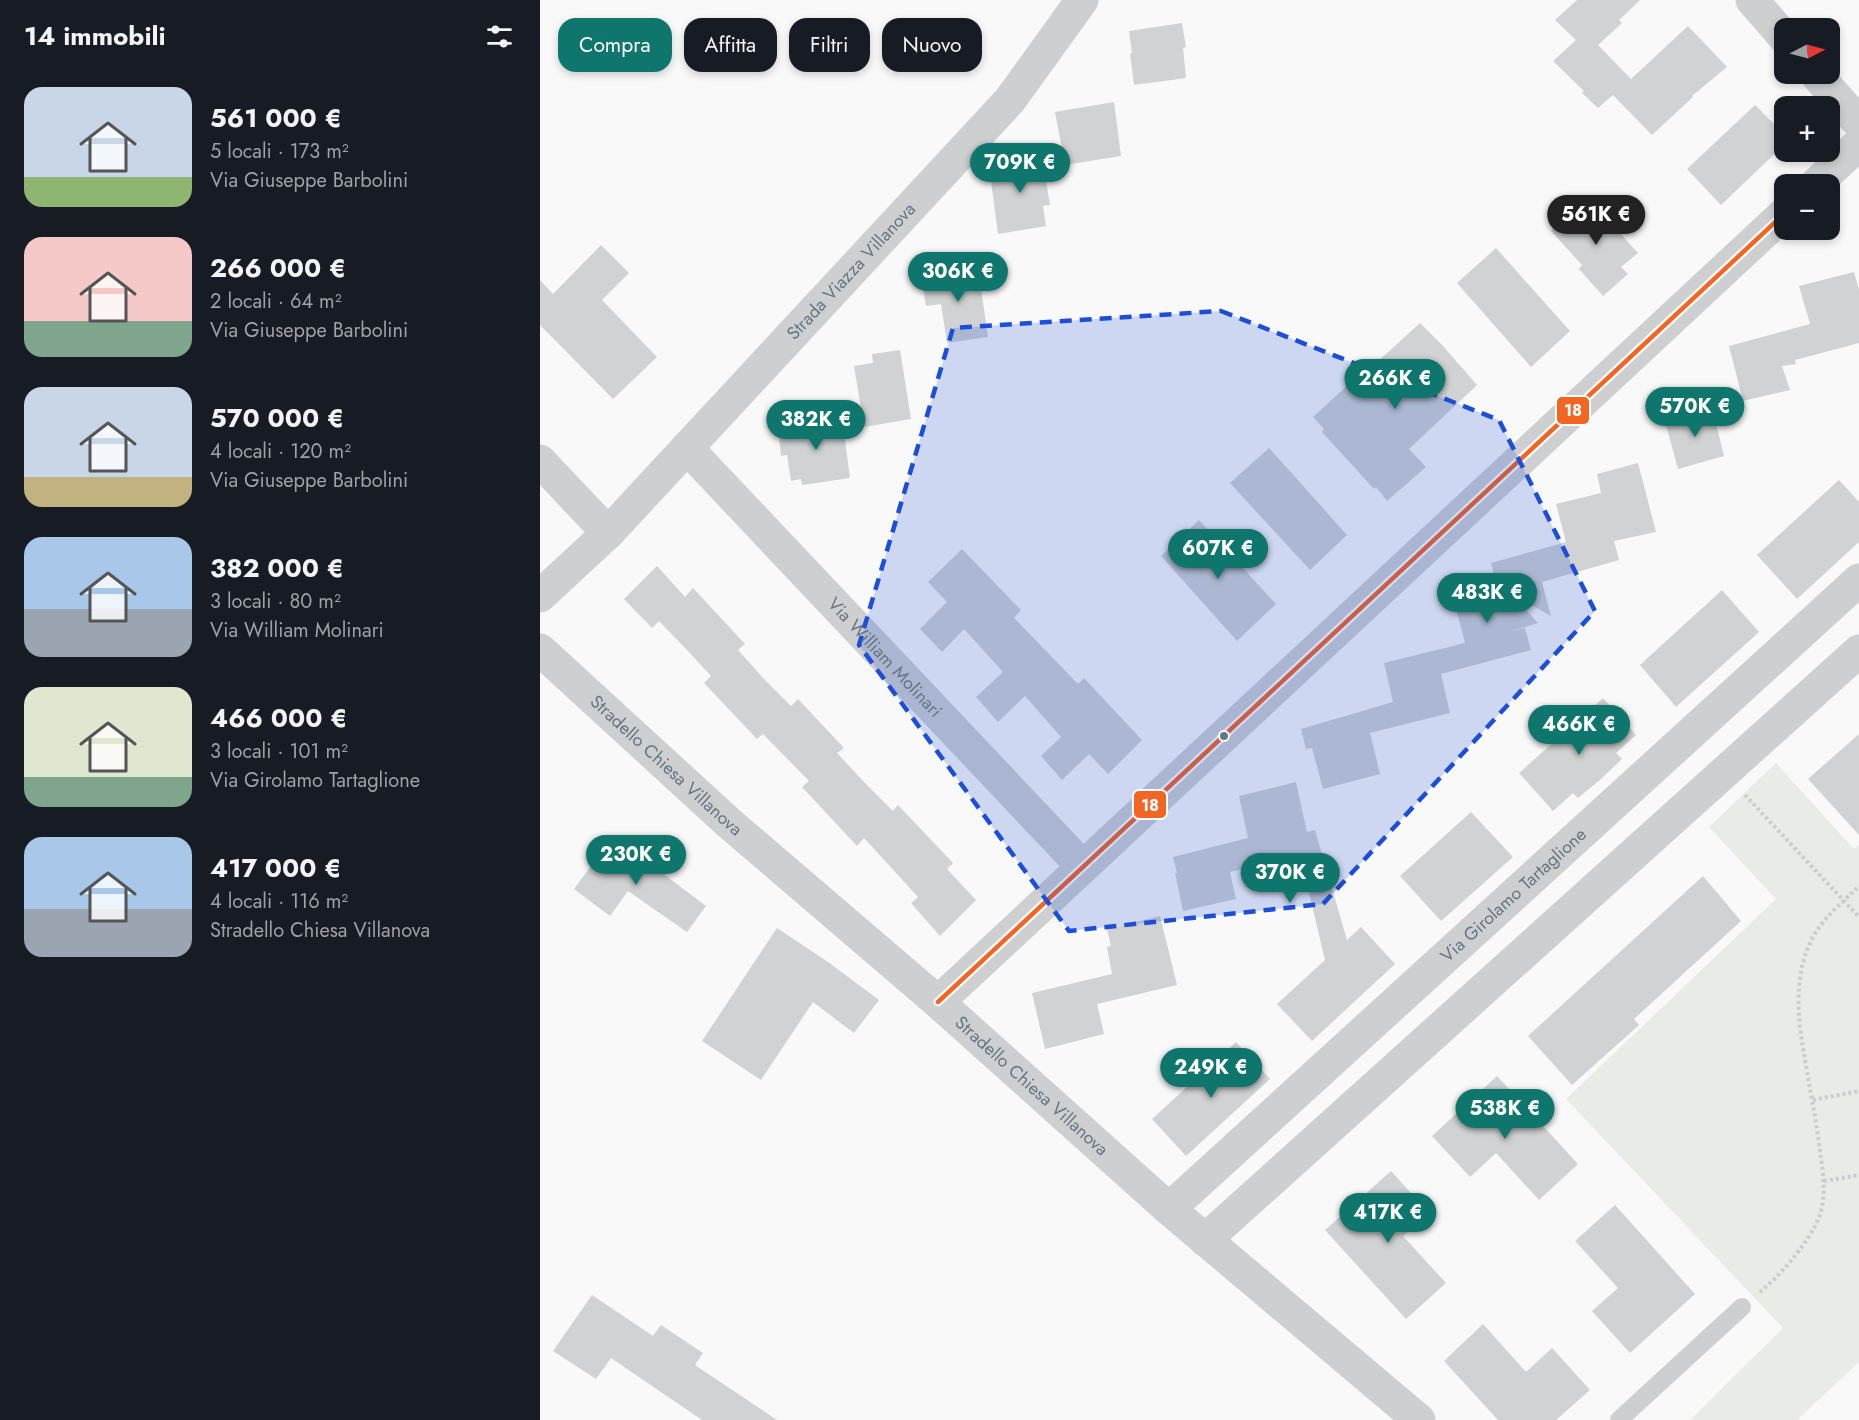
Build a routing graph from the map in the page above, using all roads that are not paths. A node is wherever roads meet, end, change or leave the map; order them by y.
1 (1082, 0) edge
2 (1752, 0) edge
3 (1774, 25) edge
4 (1825, 84) edge
5 (1859, 123) edge
6 (1859, 144) edge
7 (1827, 174) edge
8 (1774, 223) edge
9 (687, 448) junction
10 (540, 461) edge
11 (608, 533) junction
12 (1859, 580) edge
13 (540, 596) edge
14 (540, 650) edge
15 (1859, 651) edge
16 (1082, 866) junction
17 (938, 1002) junction
18 (1168, 1209) junction
19 (1205, 1240) junction
20 (1742, 1307) road end
21 (1419, 1420) edge
22 (1619, 1420) edge

1 - 9 street, Strada Viazza Villanova
2 - 3 street
4 - 5 street
6 - 7 street
8 - 16 street
9 - 11 street, Strada Viazza Villanova
9 - 16 street, Via William Molinari
10 - 11 street
11 - 13 street, Strada Viazza Villanova
12 - 18 street, Via Girolamo Tartaglione
14 - 17 street, Stradello Chiesa Villanova
15 - 19 street
16 - 17 street
17 - 18 street, Stradello Chiesa Villanova
18 - 19 street, Stradello Chiesa Villanova
19 - 21 street, Stradello Chiesa Villanova
20 - 22 lane

